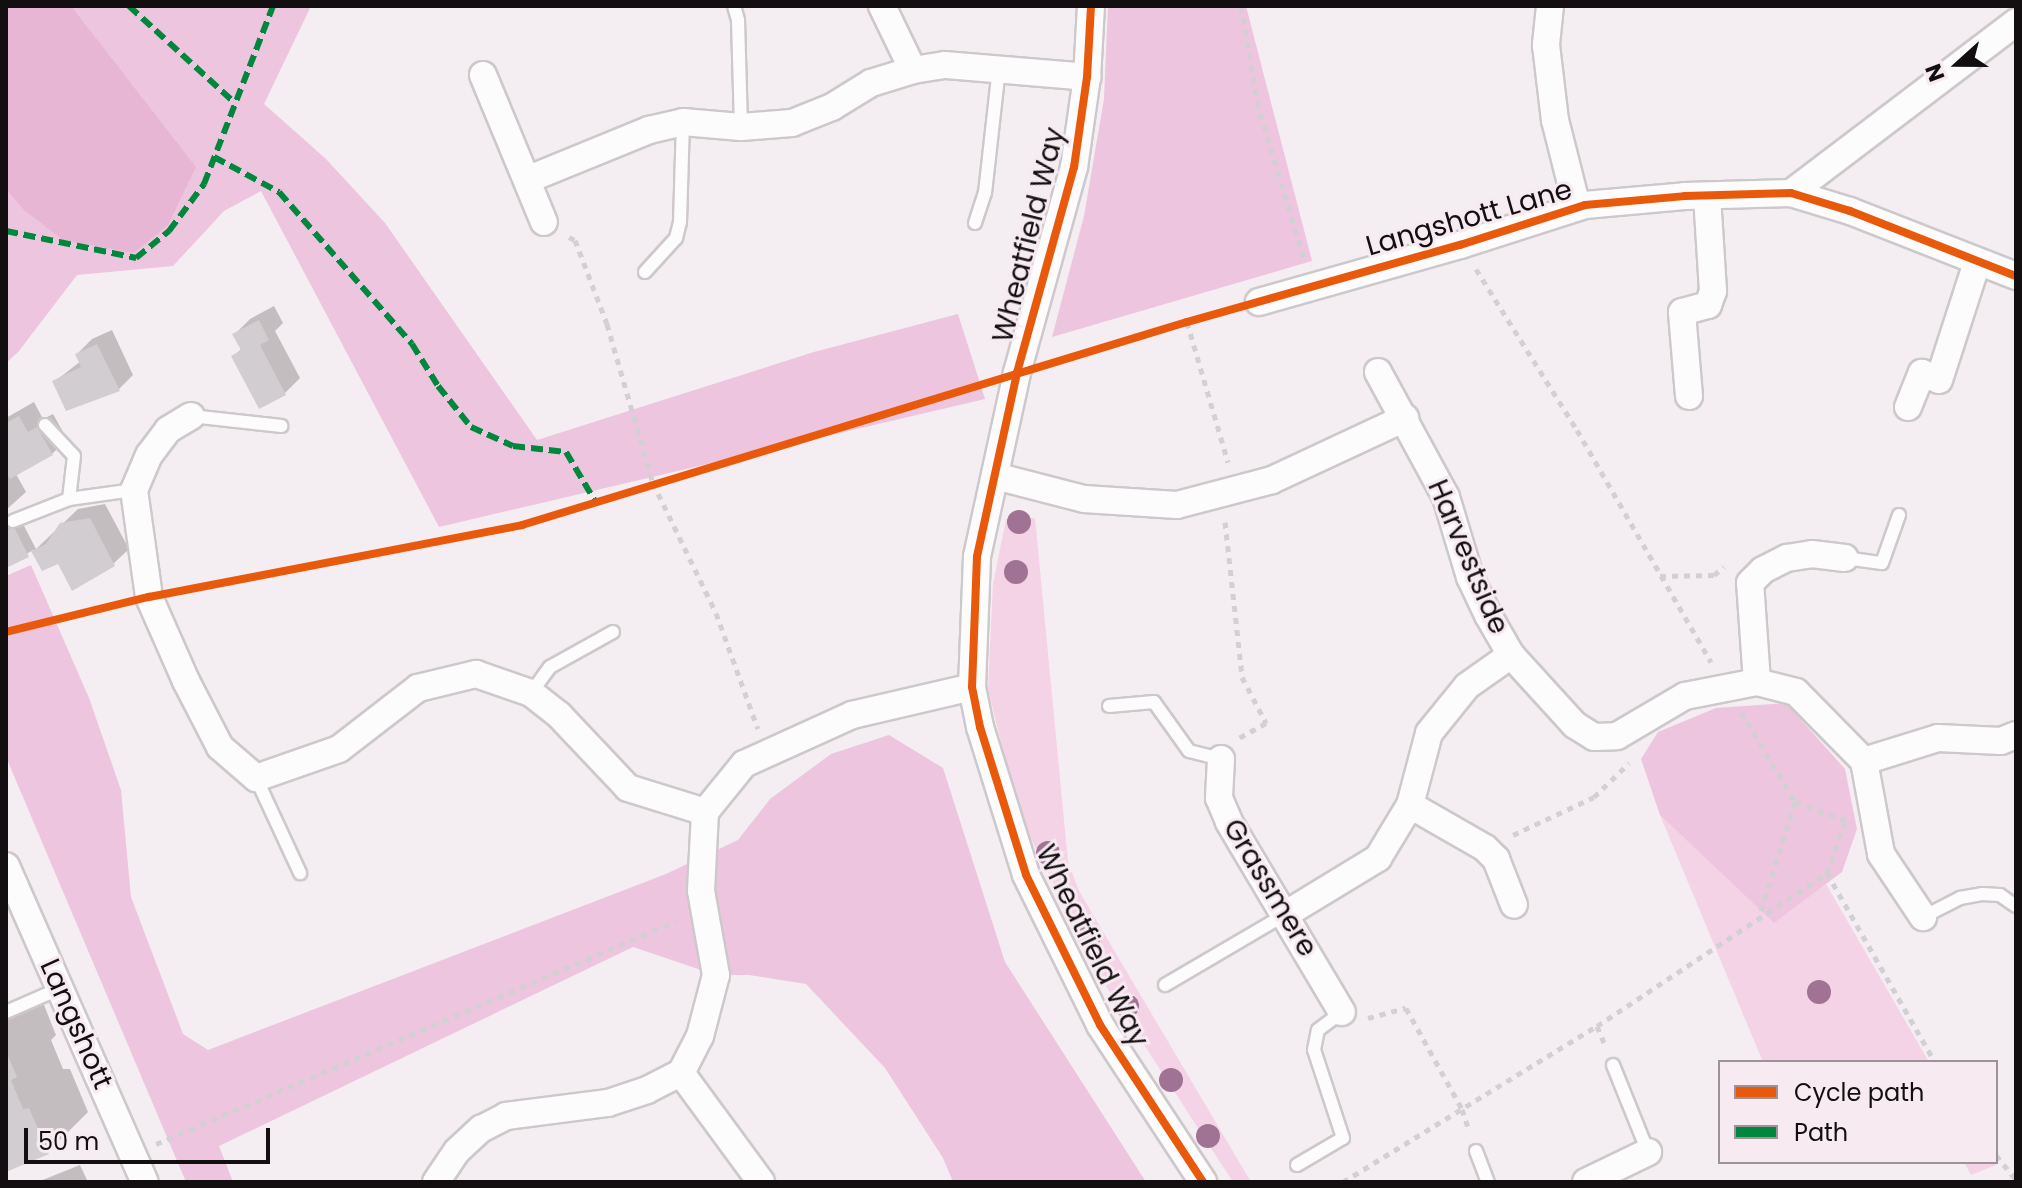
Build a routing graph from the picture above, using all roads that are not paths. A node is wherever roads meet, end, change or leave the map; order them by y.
1 (734, 6) edge
2 (882, 6) edge
3 (1091, 6) edge
4 (1550, 6) edge
5 (2016, 22) edge
6 (999, 69) junction
7 (913, 70) junction
8 (483, 75) dead end
9 (1087, 77) junction
10 (683, 122) junction
11 (741, 127) junction
12 (529, 179) junction
13 (1791, 193) junction
14 (1707, 196) junction
15 (1577, 207) junction
16 (544, 222) road end
17 (975, 223) dead end
18 (1977, 262) junction
19 (645, 272) dead end
20 (2016, 276) edge
21 (1259, 302) dead end
22 (1378, 372) dead end
23 (1689, 396) dead end
24 (1908, 407) dead end
25 (191, 416) joint
26 (1405, 418) junction
27 (45, 425) dead end
28 (281, 426) dead end
29 (995, 476) junction
30 (134, 490) junction
31 (69, 499) junction
32 (1899, 515) dead end
33 (13, 521) dead end
34 (1845, 558) joint
35 (613, 632) dead end
36 (1511, 655) junction
37 (1757, 682) junction
38 (972, 687) junction
39 (531, 693) junction
40 (1109, 706) dead end
41 (2016, 735) edge
42 (1221, 759) joint
43 (1864, 761) junction
44 (256, 778) junction
45 (1410, 805) junction
46 (705, 812) junction
47 (6, 866) edge
48 (300, 873) dead end
49 (1514, 905) dead end
50 (2016, 906) edge
51 (1286, 914) junction
52 (1923, 917) joint
53 (1165, 985) dead end
54 (61, 988) junction
55 (6, 1012) edge
56 (1342, 1012) joint
57 (1613, 1065) dead end
58 (681, 1073) junction
59 (1476, 1151) dead end
60 (1648, 1152) joint
61 (1297, 1165) dead end
62 (145, 1182) edge
63 (436, 1182) edge
64 (761, 1182) edge
65 (1203, 1182) edge
66 (1488, 1182) edge
67 (1586, 1182) edge

1 - 11 lane
2 - 7 street
3 - 9 street, Wheatfield Way
4 - 15 street
5 - 13 street
6 - 7 street
6 - 9 street
6 - 17 lane
7 - 11 street
8 - 12 street
9 - 29 street, Wheatfield Way
10 - 11 street
10 - 12 street
10 - 19 lane
12 - 16 street
13 - 14 street, Langshott Lane
13 - 18 street, Langshott Lane
14 - 15 street, Langshott Lane
14 - 23 street
15 - 21 street, Langshott Lane
18 - 20 street, Langshott Lane
18 - 24 street
22 - 26 street, Harvestside
25 - 28 lane
25 - 30 street
26 - 29 street
26 - 36 street, Harvestside
27 - 31 lane
29 - 38 street, Wheatfield Way
30 - 31 lane
30 - 44 street
31 - 33 lane
32 - 34 lane
34 - 37 street
35 - 39 lane
36 - 37 street, Harvestside
36 - 45 street
37 - 43 street, Harvestside
38 - 46 street
38 - 65 street, Wheatfield Way
39 - 44 street
39 - 46 street
40 - 42 lane
41 - 43 street
42 - 51 street, Grassmere
43 - 52 street
44 - 48 lane
45 - 49 street
45 - 51 street
46 - 58 street
47 - 54 street, Langshott
50 - 52 lane
51 - 53 lane
51 - 56 street, Grassmere
54 - 55 lane
54 - 62 street, Langshott
56 - 61 lane
57 - 60 lane
58 - 63 street
58 - 64 street
59 - 66 lane
60 - 67 street

